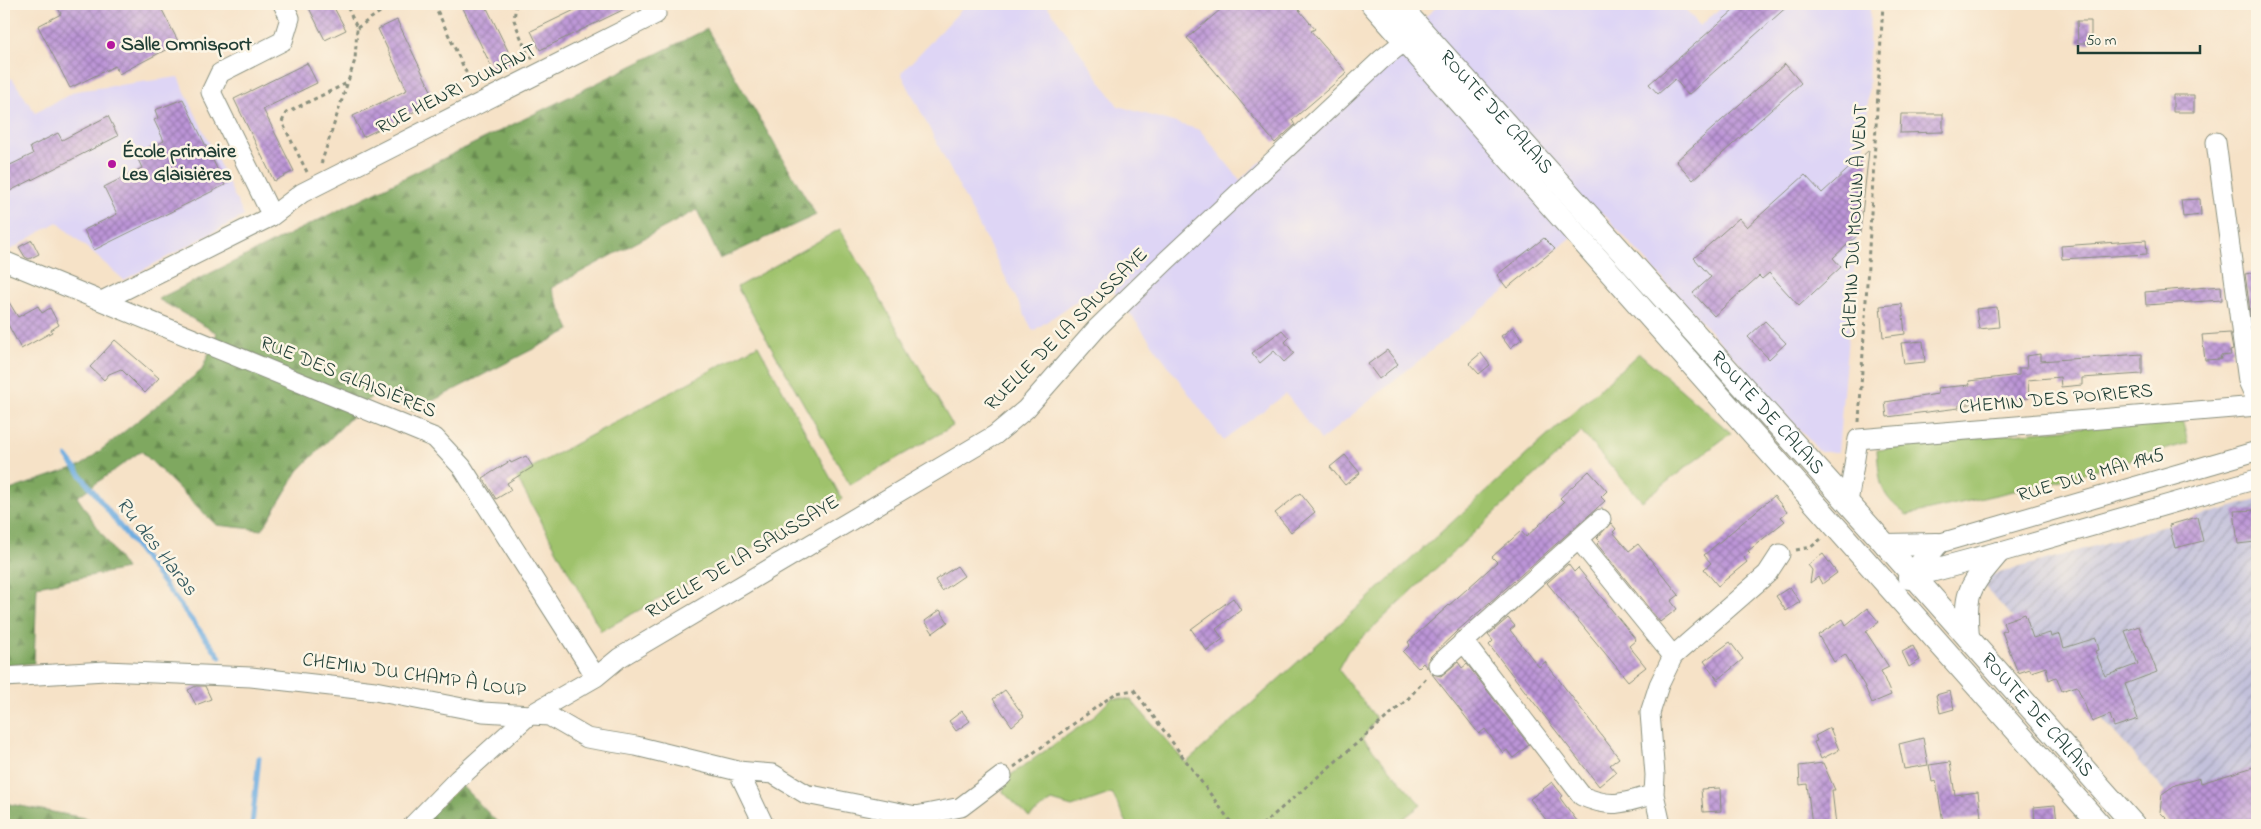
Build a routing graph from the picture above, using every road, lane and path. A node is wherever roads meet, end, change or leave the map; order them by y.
1 (283, 4) edge
2 (346, 4) edge
3 (384, 4) edge
4 (434, 4) edge
5 (516, 4) edge
6 (650, 4) edge
7 (1372, 4) edge
8 (1398, 4) edge
9 (1883, 4) edge
10 (357, 28) junction
11 (1405, 41) junction
12 (543, 71) junction
13 (347, 82) junction
14 (480, 103) junction
15 (2216, 142) dead end
16 (315, 187) junction
17 (272, 216) junction
18 (4, 260) edge
19 (102, 301) junction
20 (2257, 401) edge
21 (2257, 406) edge
22 (1858, 439) junction
23 (2257, 451) edge
24 (2257, 479) edge
25 (1848, 503) junction
26 (1601, 519) dead end
27 (1836, 527) junction
28 (1579, 540) junction
29 (1937, 544) junction
30 (1886, 545) junction
31 (1998, 552) junction
32 (1780, 554) joint
33 (1912, 576) junction
34 (1893, 592) junction
35 (1968, 637) junction
36 (1463, 642) junction
37 (1673, 656) junction
38 (1438, 665) joint
39 (4, 677) edge
40 (596, 677) junction
41 (528, 716) junction
42 (738, 771) junction
43 (1002, 776) joint
44 (1654, 794) junction
45 (431, 818) edge
46 (412, 825) edge
47 (764, 825) edge
48 (1233, 825) edge
49 (1262, 825) edge
50 (1661, 825) edge
51 (2100, 825) edge
52 (2134, 825) edge

1 - 17 street
2 - 10 path
3 - 10 path
4 - 14 path
5 - 12 path
6 - 12 street, RUE HENRI DUNANT
7 - 11 main road, ROUTE DE CALAIS
8 - 25 main road, ROUTE DE CALAIS
9 - 22 path, CHEMIN DU MOULIN À VENT
10 - 13 path
11 - 27 main road, ROUTE DE CALAIS
11 - 40 street, RUELLE DE LA SAUSSAYE
12 - 14 street, RUE HENRI DUNANT
13 - 16 path
13 - 16 path
14 - 16 street, RUE HENRI DUNANT
15 - 20 street
16 - 17 street, RUE HENRI DUNANT
17 - 19 street, RUE HENRI DUNANT
18 - 19 street, RUE DES GLAISIÈRES
19 - 40 street, RUE DES GLAISIÈRES
21 - 22 street, CHEMIN DES POIRIERS
22 - 25 street
23 - 29 street, RUE DU 8 MAI 1945
24 - 31 street
25 - 30 main road, ROUTE DE CALAIS
26 - 28 street
27 - 32 path
27 - 34 main road, ROUTE DE CALAIS
28 - 36 street
28 - 37 street
29 - 30 main road
29 - 33 main road
30 - 33 main road, ROUTE DE CALAIS
31 - 33 main road
31 - 35 main road
32 - 37 street
33 - 34 main road
33 - 35 main road, ROUTE DE CALAIS
34 - 51 main road, ROUTE DE CALAIS
35 - 52 main road, ROUTE DE CALAIS
36 - 38 street
36 - 44 street
37 - 44 street
38 - 49 path
39 - 41 street, CHEMIN DU CHAMP À LOUP
40 - 41 street, RUELLE DE LA SAUSSAYE
41 - 42 street, CHEMIN DU CHAMP À LOUP
41 - 45 street, RUELLE DE LA SAUSSAYE
42 - 43 street, CHEMIN DU CHAMP À LOUP
42 - 47 street
43 - 48 path
44 - 50 street
45 - 46 street, RUELLE DE LA SAUSSAYE

